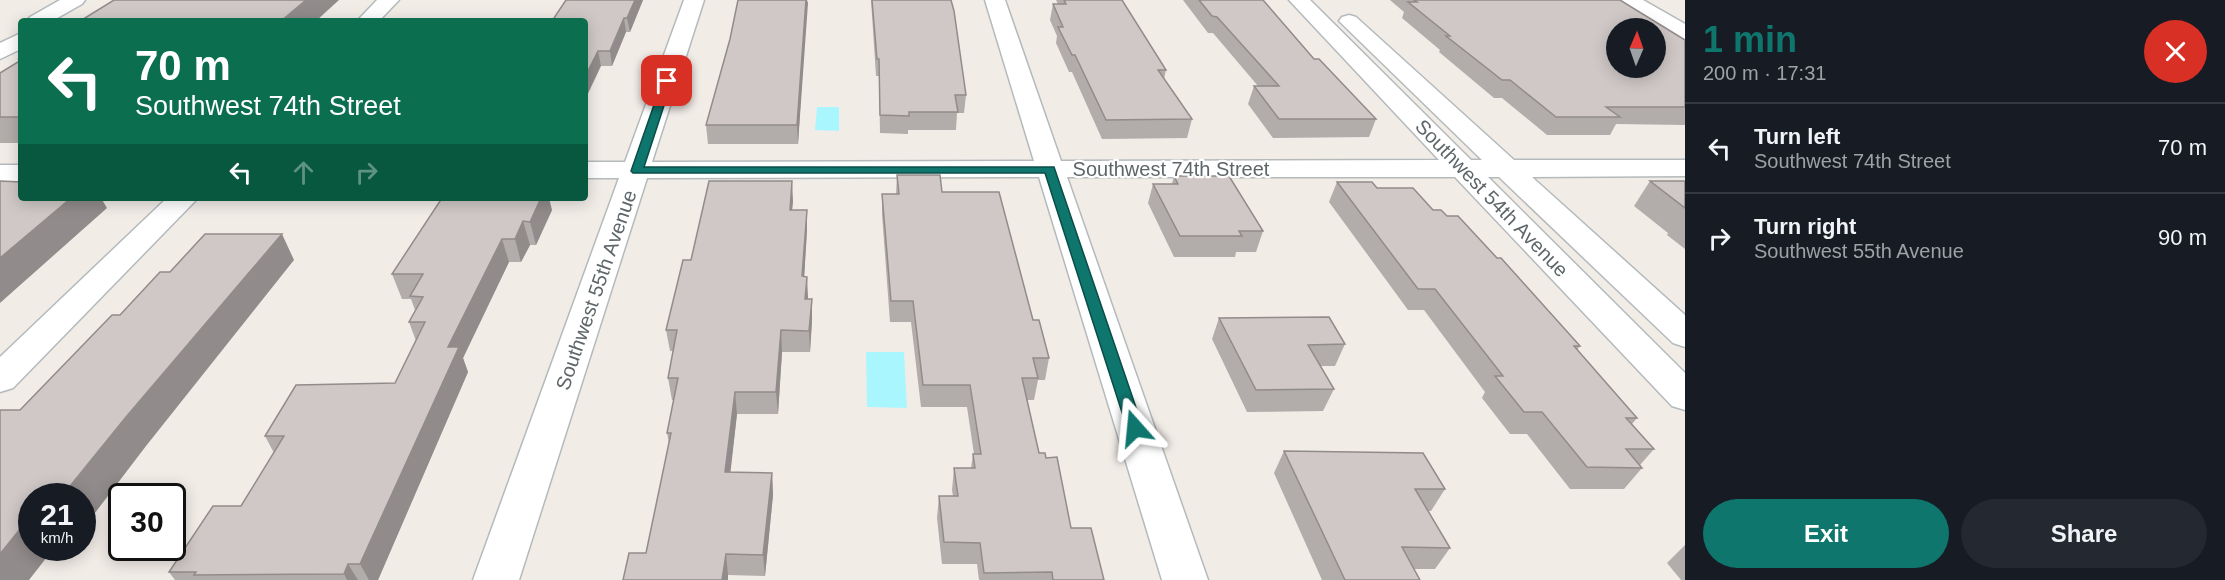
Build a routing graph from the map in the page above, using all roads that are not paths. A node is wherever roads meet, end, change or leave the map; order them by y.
1 (75, 0) edge
2 (389, 0) edge
3 (694, 0) edge
4 (995, 0) edge
5 (1299, 0) edge
6 (1326, 0) edge
7 (1628, 0) edge
8 (42, 18) edge
9 (370, 18) edge
10 (18, 29) edge
11 (1685, 33) edge
12 (0, 36) edge
13 (18, 42) edge
14 (0, 52) edge
15 (1462, 168) junction
16 (1505, 168) junction
17 (1685, 168) edge
18 (1050, 169) junction
19 (588, 170) edge
20 (637, 171) junction
21 (181, 201) edge
22 (1685, 335) edge
23 (0, 379) edge
24 (1685, 396) edge
25 (496, 580) edge
26 (1185, 580) edge

1 - 8 street
2 - 9 street
3 - 20 street, Southwest 55th Avenue
4 - 18 street
5 - 15 street, Southwest 54th Avenue
6 - 16 street, Southwest 54th Avenue
7 - 11 street
10 - 12 street
13 - 14 street
15 - 16 street, Southwest 74th Street
15 - 18 street, Southwest 74th Street
15 - 24 street, Southwest 54th Avenue
16 - 17 street, Southwest 74th Street
16 - 22 street, Southwest 54th Avenue
18 - 20 street, Southwest 74th Street
18 - 26 street
19 - 20 street, Southwest 74th Street
20 - 25 street, Southwest 55th Avenue
21 - 23 street

